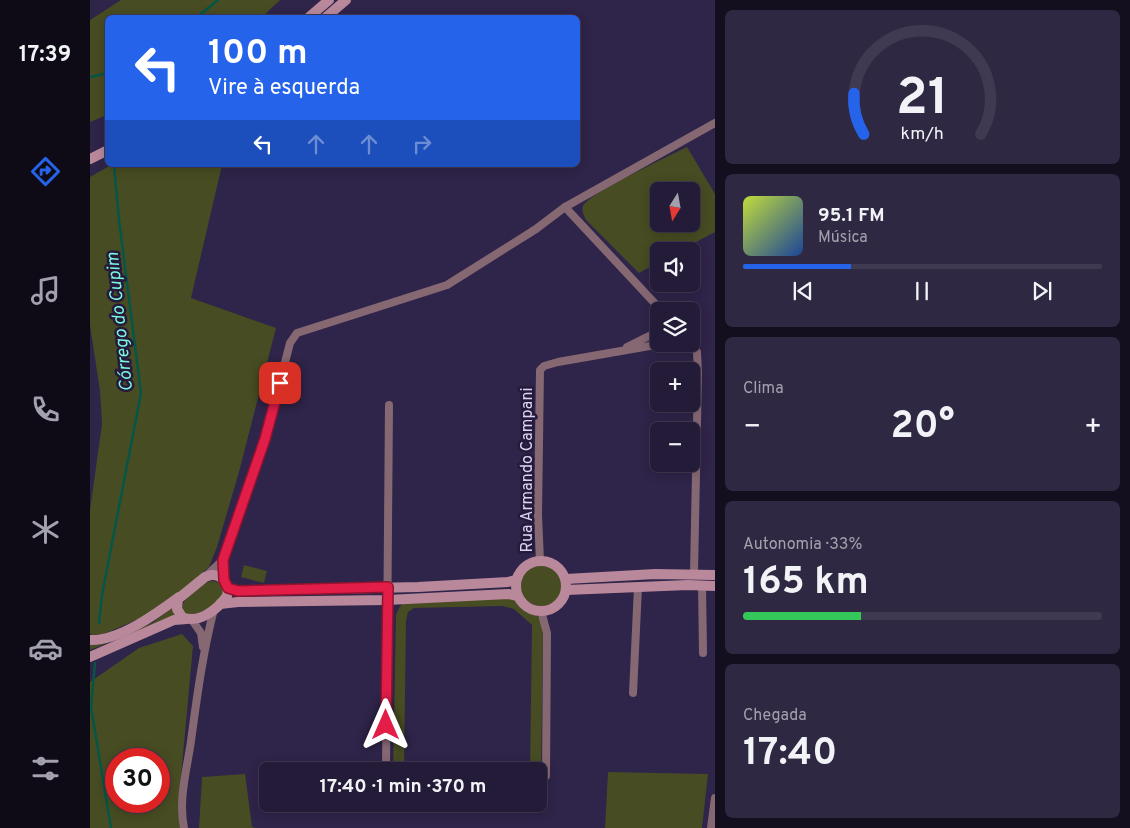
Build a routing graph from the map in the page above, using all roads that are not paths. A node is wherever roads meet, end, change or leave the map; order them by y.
1 (329, 0) edge
2 (346, 0) edge
3 (312, 15) edge
4 (328, 15) edge
5 (715, 123) edge
6 (105, 152) edge
7 (90, 159) edge
8 (565, 207) junction
9 (654, 302) edge
10 (650, 335) edge
11 (650, 346) edge
12 (618, 350) junction
13 (696, 352) edge
14 (389, 405) dead end
15 (223, 560) junction
16 (540, 561) junction
17 (694, 573) junction
18 (715, 575) edge
19 (518, 576) junction
20 (205, 577) junction
21 (566, 579) junction
22 (226, 584) junction
23 (702, 585) junction
24 (715, 586) edge
25 (388, 587) junction
26 (638, 587) junction
27 (566, 590) junction
28 (180, 596) junction
29 (518, 596) junction
30 (388, 600) junction
31 (217, 606) junction
32 (541, 611) junction
33 (190, 620) junction
34 (90, 640) edge
35 (204, 651) junction
36 (703, 653) dead end
37 (90, 657) edge
38 (633, 693) dead end
39 (386, 762) edge
40 (546, 762) edge
41 (715, 798) edge
42 (184, 828) edge
43 (711, 828) edge

1 - 3 street
2 - 4 street
5 - 8 street
6 - 7 street
8 - 9 street
8 - 15 street
10 - 12 street, Rua Armando Campani
11 - 12 street, Rua Armando Campani
12 - 16 street, Rua Armando Campani
13 - 17 street
14 - 25 street
15 - 20 street
15 - 22 street
16 - 19 street
16 - 21 street
17 - 18 street
17 - 21 street
19 - 25 street
19 - 29 street
20 - 22 street
20 - 28 street
21 - 27 street
22 - 25 street
22 - 31 street
23 - 24 street
23 - 26 street
23 - 36 street
25 - 30 street
26 - 27 street
26 - 38 street
27 - 32 street
28 - 33 street
28 - 34 street
29 - 30 street
29 - 32 street
30 - 31 street
30 - 39 street
31 - 33 street
31 - 35 street
32 - 40 street
33 - 35 street
33 - 37 street
35 - 42 street
41 - 43 street

